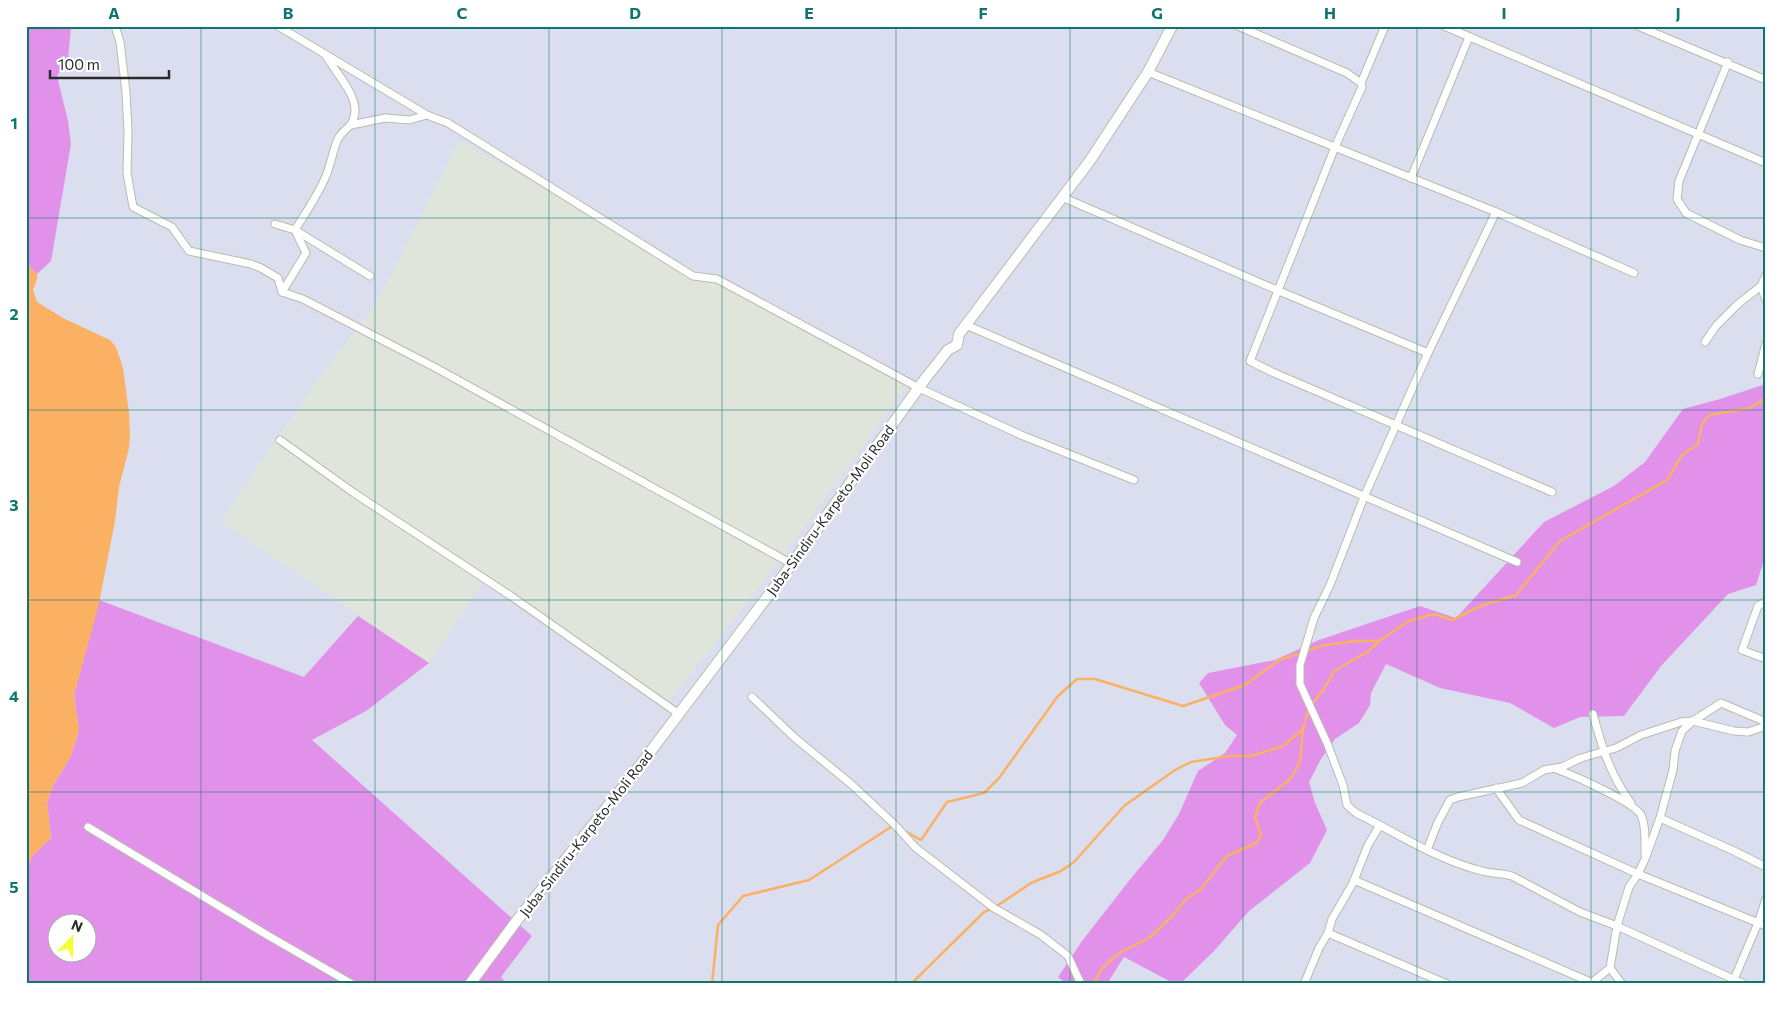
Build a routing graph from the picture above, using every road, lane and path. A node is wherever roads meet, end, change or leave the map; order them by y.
1 (115, 26) edge
2 (278, 26) edge
3 (1172, 26) edge
4 (1238, 26) edge
5 (1386, 26) edge
6 (1444, 26) edge
7 (1638, 26) edge
8 (1469, 37) junction
9 (326, 55) junction
10 (1728, 62) dead end
11 (1148, 72) junction
12 (1766, 80) edge
13 (1361, 82) junction
14 (427, 115) junction
15 (351, 125) junction
16 (1335, 148) junction
17 (1766, 162) edge
18 (1411, 178) junction
19 (1062, 197) junction
20 (1496, 212) junction
21 (275, 224) dead end
22 (295, 230) junction
23 (1766, 248) edge
24 (1634, 273) dead end
25 (1766, 275) edge
26 (370, 276) dead end
27 (1761, 286) junction
28 (1279, 291) junction
29 (282, 292) junction
30 (1766, 300) edge
31 (966, 324) junction
32 (1705, 342) dead end
33 (1766, 343) edge
34 (1428, 353) junction
35 (1758, 374) dead end
36 (919, 388) junction
37 (1396, 425) junction
38 (280, 440) dead end
39 (1134, 480) dead end
40 (1552, 492) dead end
41 (1364, 497) junction
42 (1517, 562) dead end
43 (792, 564) junction
44 (1766, 601) edge
45 (1766, 659) edge
46 (752, 697) dead end
47 (678, 714) junction
48 (1593, 714) dead end
49 (1693, 721) junction
50 (1766, 724) edge
51 (1603, 752) junction
52 (1554, 768) junction
53 (1496, 788) junction
54 (1632, 806) junction
55 (1660, 818) junction
56 (1380, 825) junction
57 (88, 827) dead end
58 (1427, 850) junction
59 (1645, 859) junction
60 (1766, 868) edge
61 (1638, 874) junction
62 (1354, 880) junction
63 (1766, 899) edge
64 (1762, 925) edge
65 (1617, 926) junction
66 (1328, 933) junction
67 (1610, 968) junction
68 (1732, 981) edge
69 (1592, 983) edge
70 (352, 984) edge
71 (470, 984) edge
72 (1081, 984) edge
73 (1304, 984) edge
74 (1447, 984) edge
75 (1622, 984) edge
76 (1744, 984) edge

1 - 29 street
2 - 9 street
3 - 11 main road, Juba-Sindiru-Karpeto-Moli Road
4 - 13 street
5 - 13 street
6 - 8 street
7 - 12 street
8 - 17 street
8 - 18 street
9 - 14 street
9 - 15 street
10 - 23 street
11 - 16 street
11 - 19 main road, Juba-Sindiru-Karpeto-Moli Road
13 - 16 street
14 - 15 street
14 - 36 street
15 - 22 street
16 - 18 street
16 - 28 street
18 - 20 street
19 - 28 street
19 - 31 main road, Juba-Sindiru-Karpeto-Moli Road
20 - 24 street
20 - 34 street
21 - 22 street
22 - 26 street
22 - 29 street
25 - 27 street
27 - 30 street
27 - 32 street
28 - 34 street
28 - 37 street
29 - 43 street
31 - 36 main road, Juba-Sindiru-Karpeto-Moli Road
31 - 41 street
33 - 35 street
34 - 37 street
36 - 39 street
36 - 43 main road, Juba-Sindiru-Karpeto-Moli Road
37 - 40 street
37 - 41 street
38 - 47 street
41 - 42 street
41 - 56 street
43 - 47 main road, Juba-Sindiru-Karpeto-Moli Road
44 - 45 street
46 - 72 street
47 - 71 main road, Juba-Sindiru-Karpeto-Moli Road
48 - 51 street
49 - 50 street
49 - 50 street
49 - 51 street
49 - 55 street
51 - 52 street
51 - 54 street
52 - 53 street
52 - 54 street
53 - 58 street
53 - 61 street
54 - 59 street
55 - 59 street
55 - 60 street
56 - 58 street
56 - 62 street
57 - 70 street
58 - 65 street
59 - 61 street
61 - 64 street
61 - 65 street
62 - 66 street
62 - 69 street
63 - 64 street
64 - 68 street
65 - 67 street
65 - 68 street
66 - 73 street
66 - 74 street
67 - 69 street
67 - 75 street
68 - 76 street

